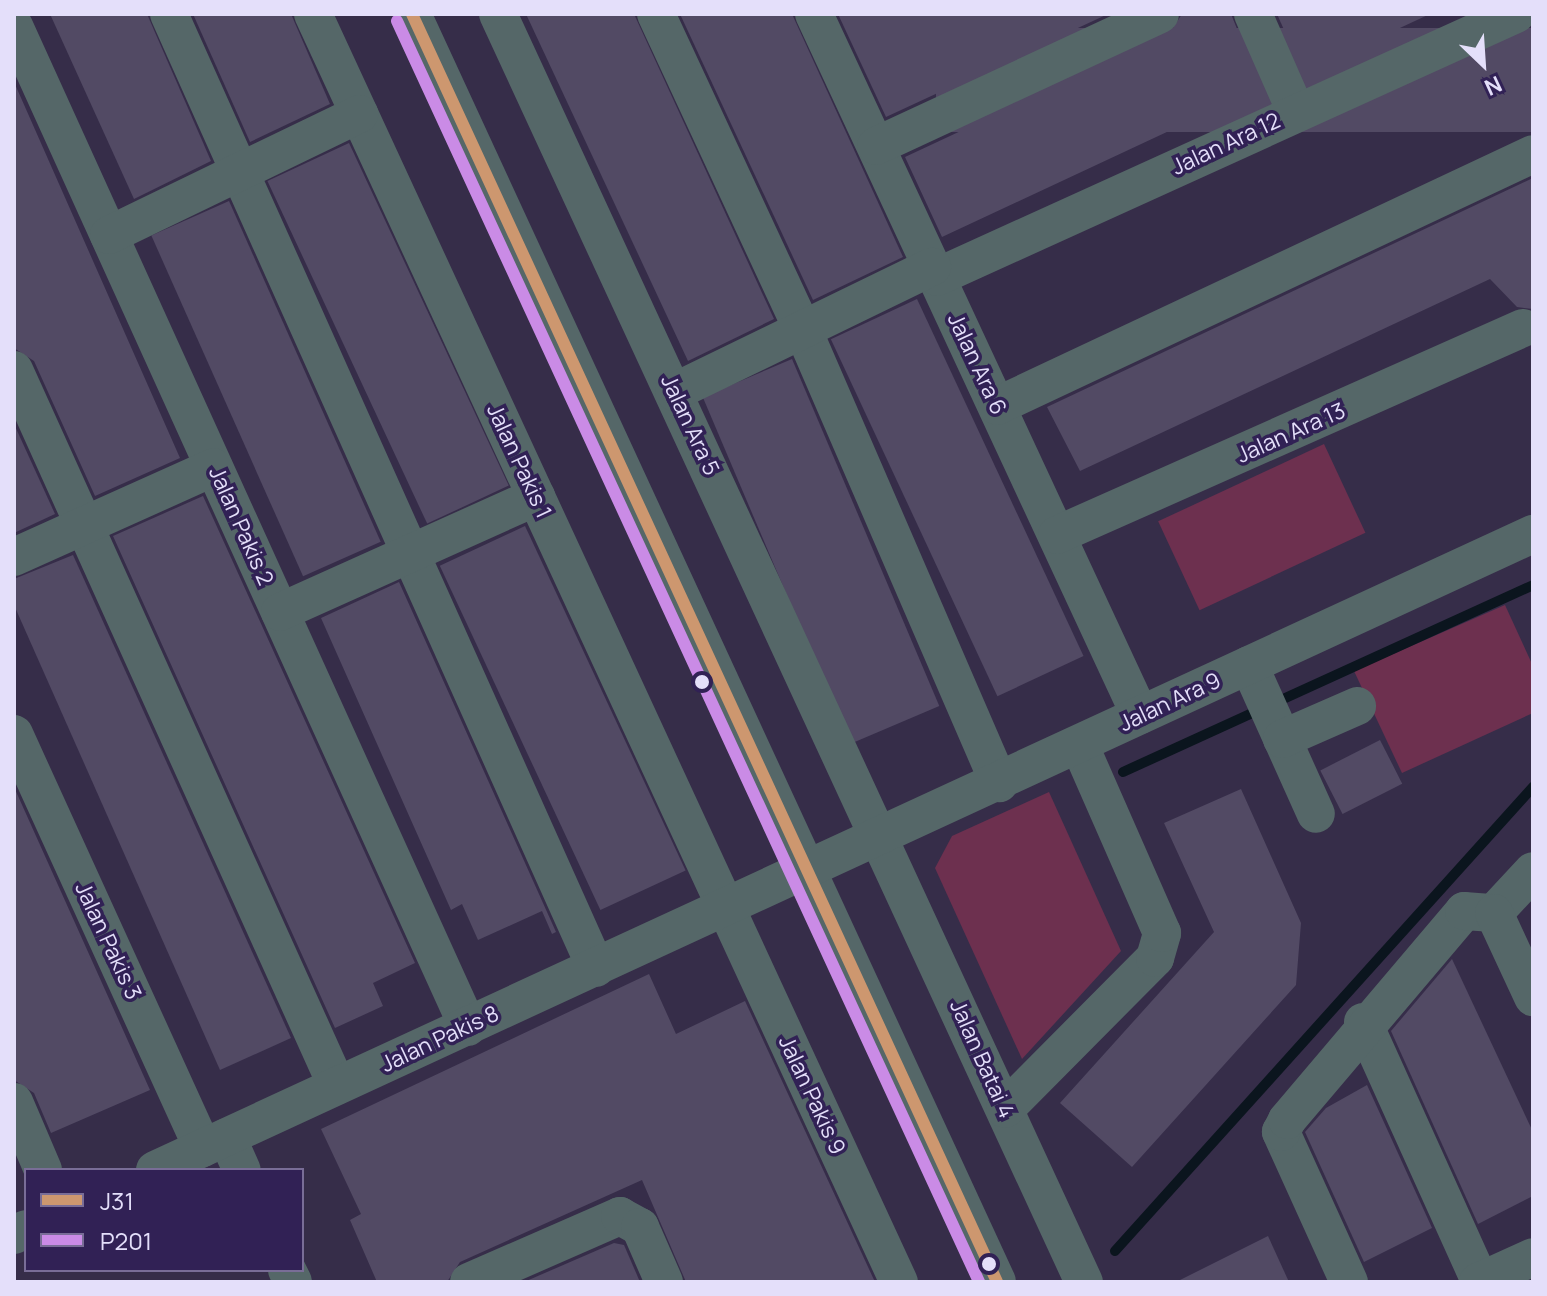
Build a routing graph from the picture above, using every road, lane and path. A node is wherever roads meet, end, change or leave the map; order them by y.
1 (169, 14) edge
2 (313, 14) edge
3 (412, 14) edge
4 (498, 14) edge
5 (656, 14) edge
6 (814, 14) edge
7 (1160, 14) edge
8 (1253, 14) edge
9 (1516, 14) edge
10 (14, 26) edge
11 (1296, 112) junction
12 (359, 114) junction
13 (876, 146) junction
14 (1533, 154) edge
15 (238, 174) junction
16 (109, 235) junction
17 (935, 272) junction
18 (1523, 328) dead end
19 (803, 330) junction
20 (14, 370) edge
21 (674, 392) junction
22 (997, 406) junction
23 (214, 467) junction
24 (536, 497) junction
25 (88, 525) junction
26 (1533, 534) edge
27 (1057, 535) junction
28 (408, 555) junction
29 (14, 557) edge
30 (280, 612) junction
31 (1249, 665) junction
32 (1357, 706) dead end
33 (1140, 715) junction
34 (14, 734) edge
35 (1282, 739) junction
36 (1080, 746) junction
37 (999, 783) junction
38 (1316, 814) dead end
39 (881, 837) junction
40 (808, 871) junction
41 (1533, 871) edge
42 (725, 908) junction
43 (1499, 922) junction
44 (596, 968) junction
45 (1533, 997) edge
46 (1363, 1022) junction
47 (468, 1027) junction
48 (337, 1086) junction
49 (14, 1102) edge
50 (1005, 1109) junction
51 (224, 1152) edge
52 (42, 1168) edge
53 (163, 1168) edge
54 (1533, 1257) edge
55 (469, 1282) edge
56 (664, 1282) edge
57 (899, 1282) edge
58 (997, 1282) edge
59 (1084, 1282) edge
60 (1349, 1282) edge
61 (1479, 1282) edge

1 - 15 street
2 - 12 street, Jalan Pakis 1
3 - 40 street
4 - 21 street, Jalan Ara 5
5 - 19 street
6 - 13 street, Jalan Ara 6
7 - 13 street
8 - 11 street
9 - 11 street, Jalan Ara 12
10 - 16 street, Jalan Pakis 2
11 - 17 street, Jalan Ara 12
12 - 15 street
12 - 24 street, Jalan Pakis 1
13 - 17 street, Jalan Ara 6
14 - 22 street
15 - 16 street
15 - 28 street
16 - 23 street, Jalan Pakis 2
17 - 19 street, Jalan Ara 12
17 - 22 street, Jalan Ara 6
18 - 27 street, Jalan Ara 13
19 - 21 street, Jalan Ara 12
19 - 37 street
20 - 25 street
21 - 39 street, Jalan Ara 5
22 - 27 street, Jalan Ara 6
23 - 25 street
23 - 30 street, Jalan Pakis 2
24 - 28 street
24 - 42 street, Jalan Pakis 1
25 - 29 street
25 - 48 street
26 - 31 street, Jalan Ara 9
27 - 33 street, Jalan Ara 6
28 - 30 street
28 - 44 street
30 - 47 street, Jalan Pakis 2
31 - 33 street, Jalan Ara 9
31 - 35 street
32 - 35 street
33 - 36 street, Jalan Ara 9
34 - 51 street, Jalan Pakis 3
35 - 38 street
36 - 37 street, Jalan Ara 9
36 - 50 street
37 - 39 street, Jalan Ara 9
39 - 40 street, Jalan Ara 9
39 - 50 street, Jalan Batai 4
40 - 42 street, Jalan Ara 9
40 - 58 street
41 - 43 street
42 - 44 street, Jalan Pakis 8
42 - 57 street, Jalan Pakis 9
43 - 45 street
43 - 46 street
44 - 47 street, Jalan Pakis 8
46 - 60 street
46 - 61 street
47 - 48 street, Jalan Pakis 8
48 - 51 street, Jalan Pakis 8
49 - 52 street
50 - 59 street, Jalan Batai 4
51 - 53 street, Jalan Pakis 8
54 - 61 street
55 - 56 street

